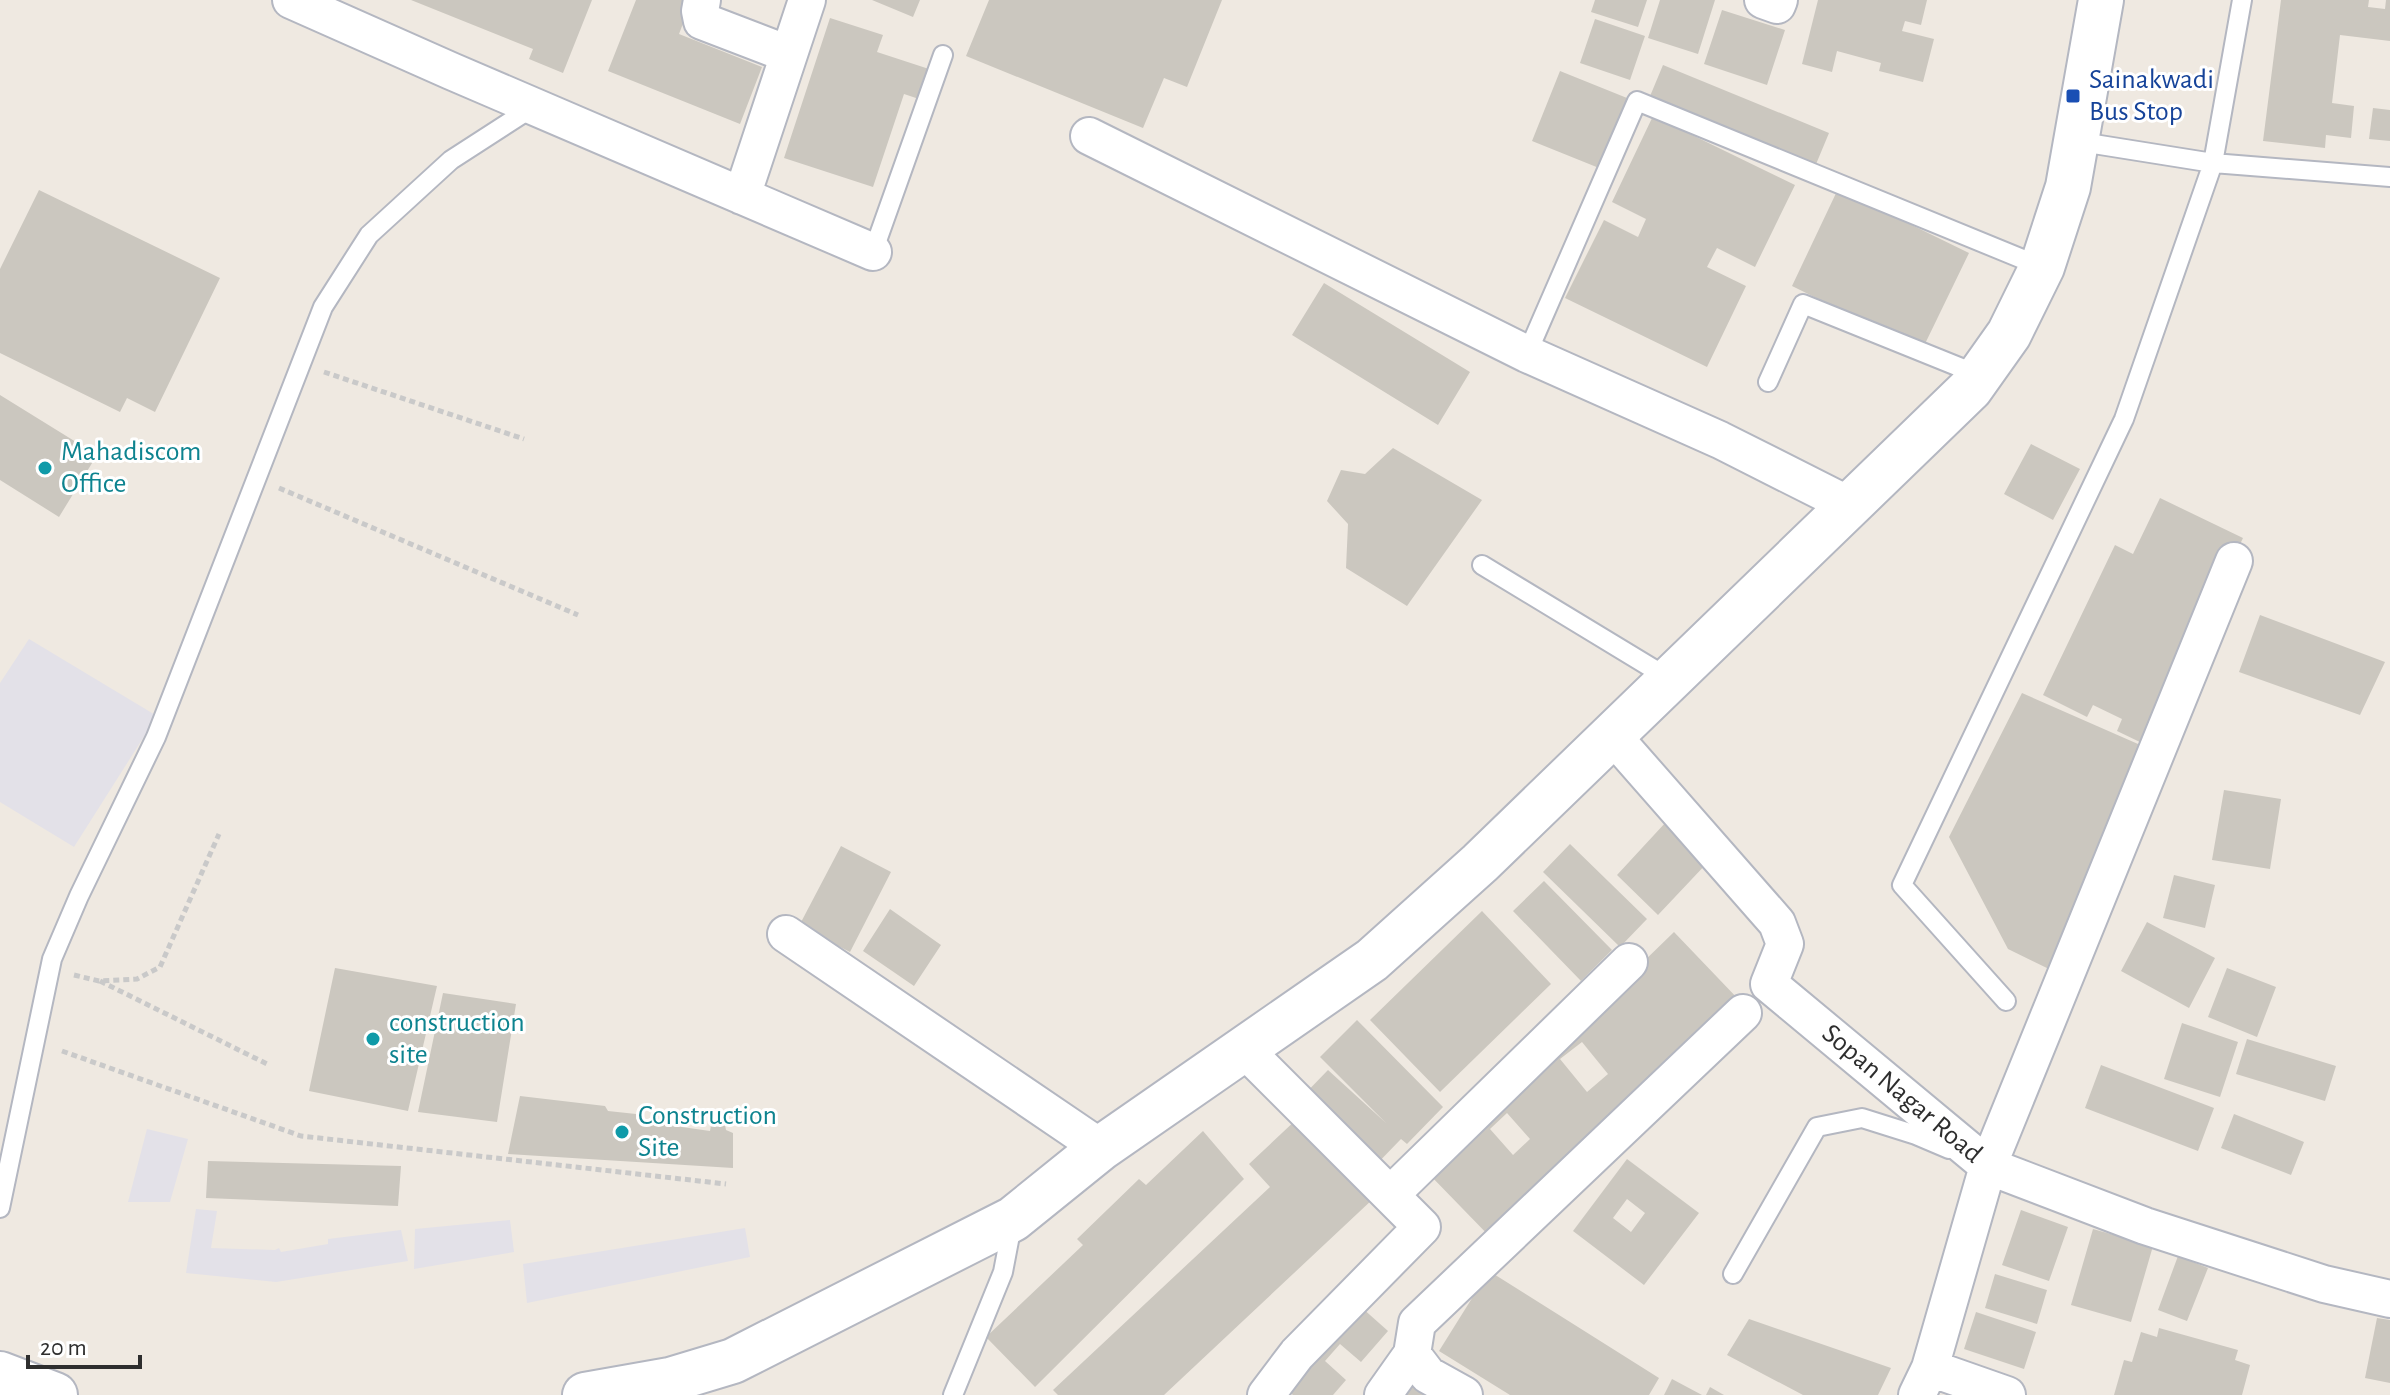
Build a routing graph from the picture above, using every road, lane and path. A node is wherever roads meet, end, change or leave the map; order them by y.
1 (702, 0) edge
2 (807, 0) edge
3 (1763, 0) edge
4 (1779, 0) edge
5 (2101, 0) edge
6 (2242, 0) edge
7 (308, 3) edge
8 (788, 54) junction
9 (943, 55) dead end
10 (533, 107) junction
11 (1089, 136) dead end
12 (2075, 141) junction
13 (2213, 163) junction
14 (2390, 177) edge
15 (742, 196) junction
16 (873, 252) joint
17 (2042, 267) junction
18 (1527, 354) junction
19 (301, 364) junction
20 (1979, 375) junction
21 (1768, 382) dead end
22 (524, 439) dead end
23 (256, 479) junction
24 (1849, 505) junction
25 (2234, 561) dead end
26 (1482, 565) dead end
27 (578, 615) dead end
28 (1670, 679) junction
29 (1612, 735) junction
30 (219, 834) dead end
31 (786, 934) dead end
32 (1629, 962) dead end
33 (50, 969) junction
34 (99, 981) junction
35 (2006, 1001) dead end
36 (1743, 1013) dead end
37 (34, 1041) junction
38 (1244, 1049) junction
39 (267, 1064) dead end
40 (1101, 1148) junction
41 (1988, 1166) junction
42 (726, 1184) dead end
43 (1390, 1195) junction
44 (0, 1208) edge
45 (1013, 1219) junction
46 (1733, 1274) dead end
47 (2390, 1299) edge
48 (1412, 1354) junction
49 (0, 1374) edge
50 (1924, 1382) edge
51 (50, 1394) edge
52 (585, 1395) edge
53 (953, 1395) edge
54 (1266, 1395) edge
55 (1383, 1395) edge
56 (1464, 1395) edge
57 (2007, 1395) edge

1 - 8 street
2 - 8 street
3 - 4 street
5 - 12 street
6 - 13 lane
7 - 10 street
8 - 15 street
9 - 16 lane
10 - 15 street
10 - 19 lane
11 - 18 street
12 - 13 lane
12 - 17 street
13 - 14 lane
13 - 35 lane
15 - 16 street
17 - 18 lane
17 - 20 street
18 - 24 street
19 - 22 path
19 - 23 lane
20 - 21 lane
20 - 24 street
23 - 27 path
23 - 33 lane
24 - 28 street
25 - 41 street
26 - 28 lane
28 - 29 street
29 - 38 street
29 - 41 street, Sopan Nagar Road
30 - 34 path
31 - 40 street
32 - 43 street
33 - 34 path
33 - 37 lane
34 - 39 path
36 - 48 street
37 - 42 path
37 - 44 lane
38 - 40 street
38 - 43 street
40 - 45 street
41 - 46 lane
41 - 47 street, Sopan Nagar Road
41 - 50 street
43 - 54 street
45 - 52 street
45 - 53 lane
48 - 55 street
48 - 56 street
49 - 51 street
50 - 57 street

